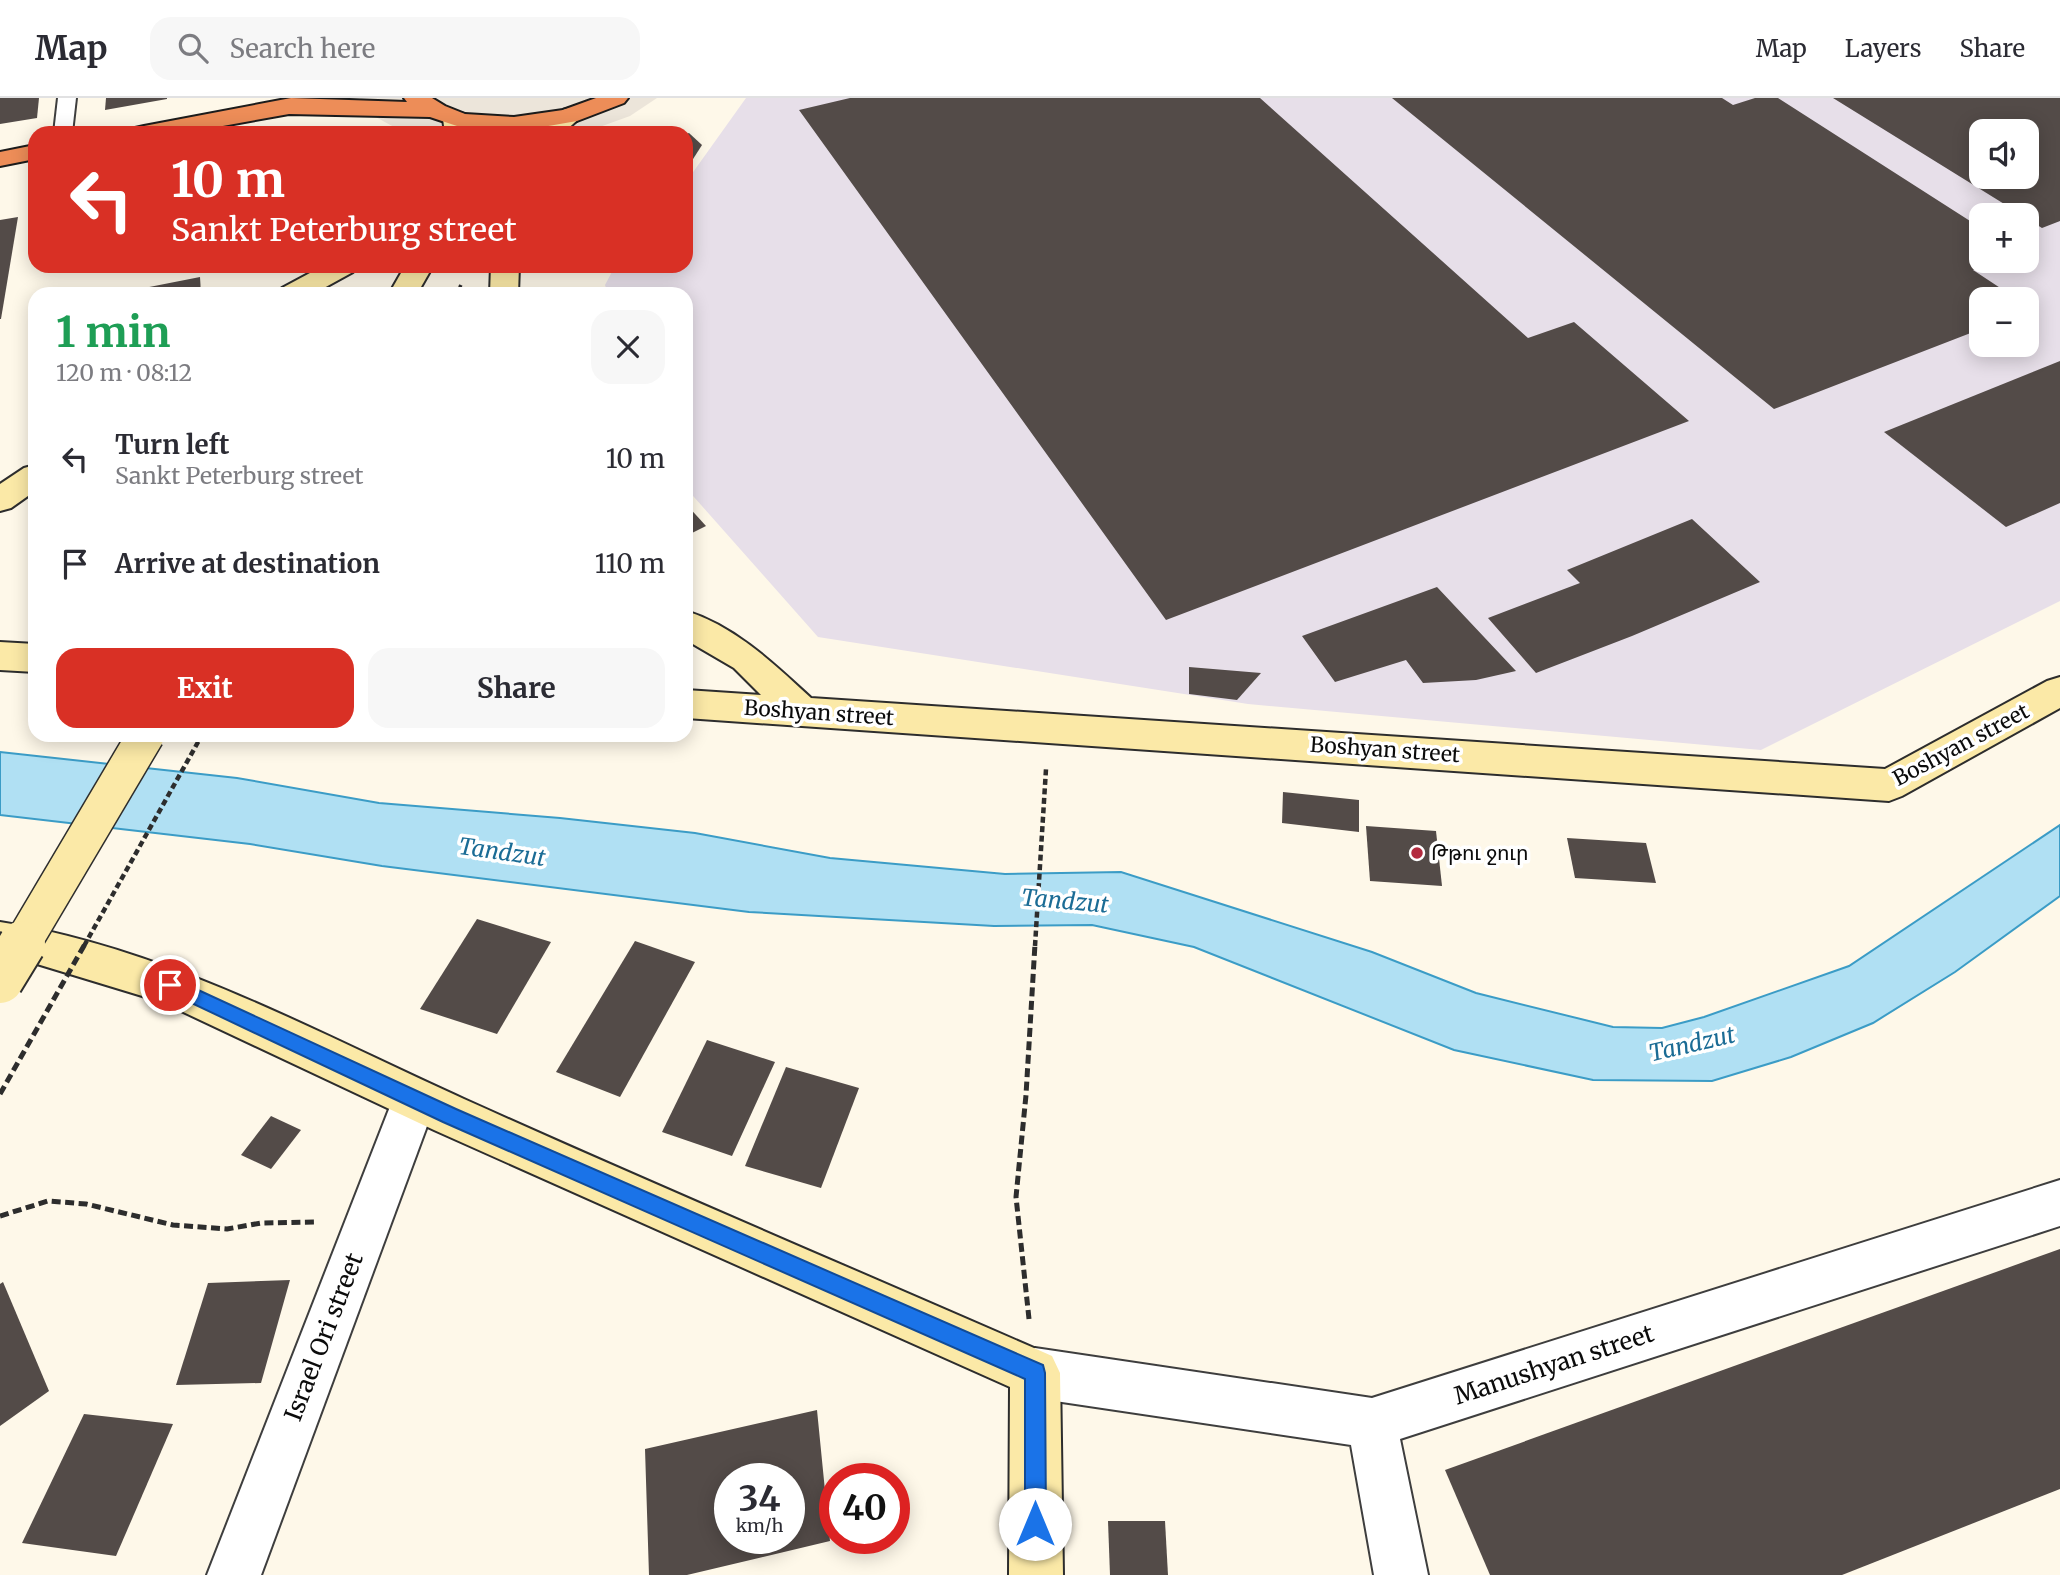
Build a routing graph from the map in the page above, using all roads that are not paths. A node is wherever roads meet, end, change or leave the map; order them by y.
1 (67, 98) edge
2 (312, 98) edge
3 (615, 98) edge
4 (424, 104) edge
5 (289, 107) junction
6 (571, 115) junction
7 (64, 126) edge
8 (183, 126) edge
9 (456, 126) edge
10 (557, 126) edge
11 (28, 153) edge
12 (0, 159) edge
13 (330, 273) edge
14 (305, 287) edge
15 (28, 481) edge
16 (0, 500) edge
17 (693, 628) edge
18 (0, 656) edge
19 (28, 658) edge
20 (2060, 691) edge
21 (693, 704) edge
22 (802, 712) junction
23 (142, 742) edge
24 (0, 940) edge
25 (0, 981) edge
26 (415, 1099) junction
27 (2060, 1203) edge
28 (1035, 1373) junction
29 (1372, 1423) junction
30 (234, 1575) edge
31 (1036, 1575) edge
32 (1401, 1575) edge

1 - 7 lane
2 - 5 highway
3 - 6 highway
4 - 5 highway
4 - 9 highway
5 - 8 highway
6 - 9 highway
6 - 10 street
11 - 12 highway
13 - 14 street
15 - 16 street
17 - 22 street
18 - 19 street
20 - 22 street, Boshyan street
21 - 22 street, Boshyan street
23 - 25 street, bridge
24 - 26 street
26 - 28 street
26 - 30 street, Israel Ori street
27 - 29 street, Manushyan street
28 - 29 street, Manushyan street
28 - 31 street
29 - 32 street

